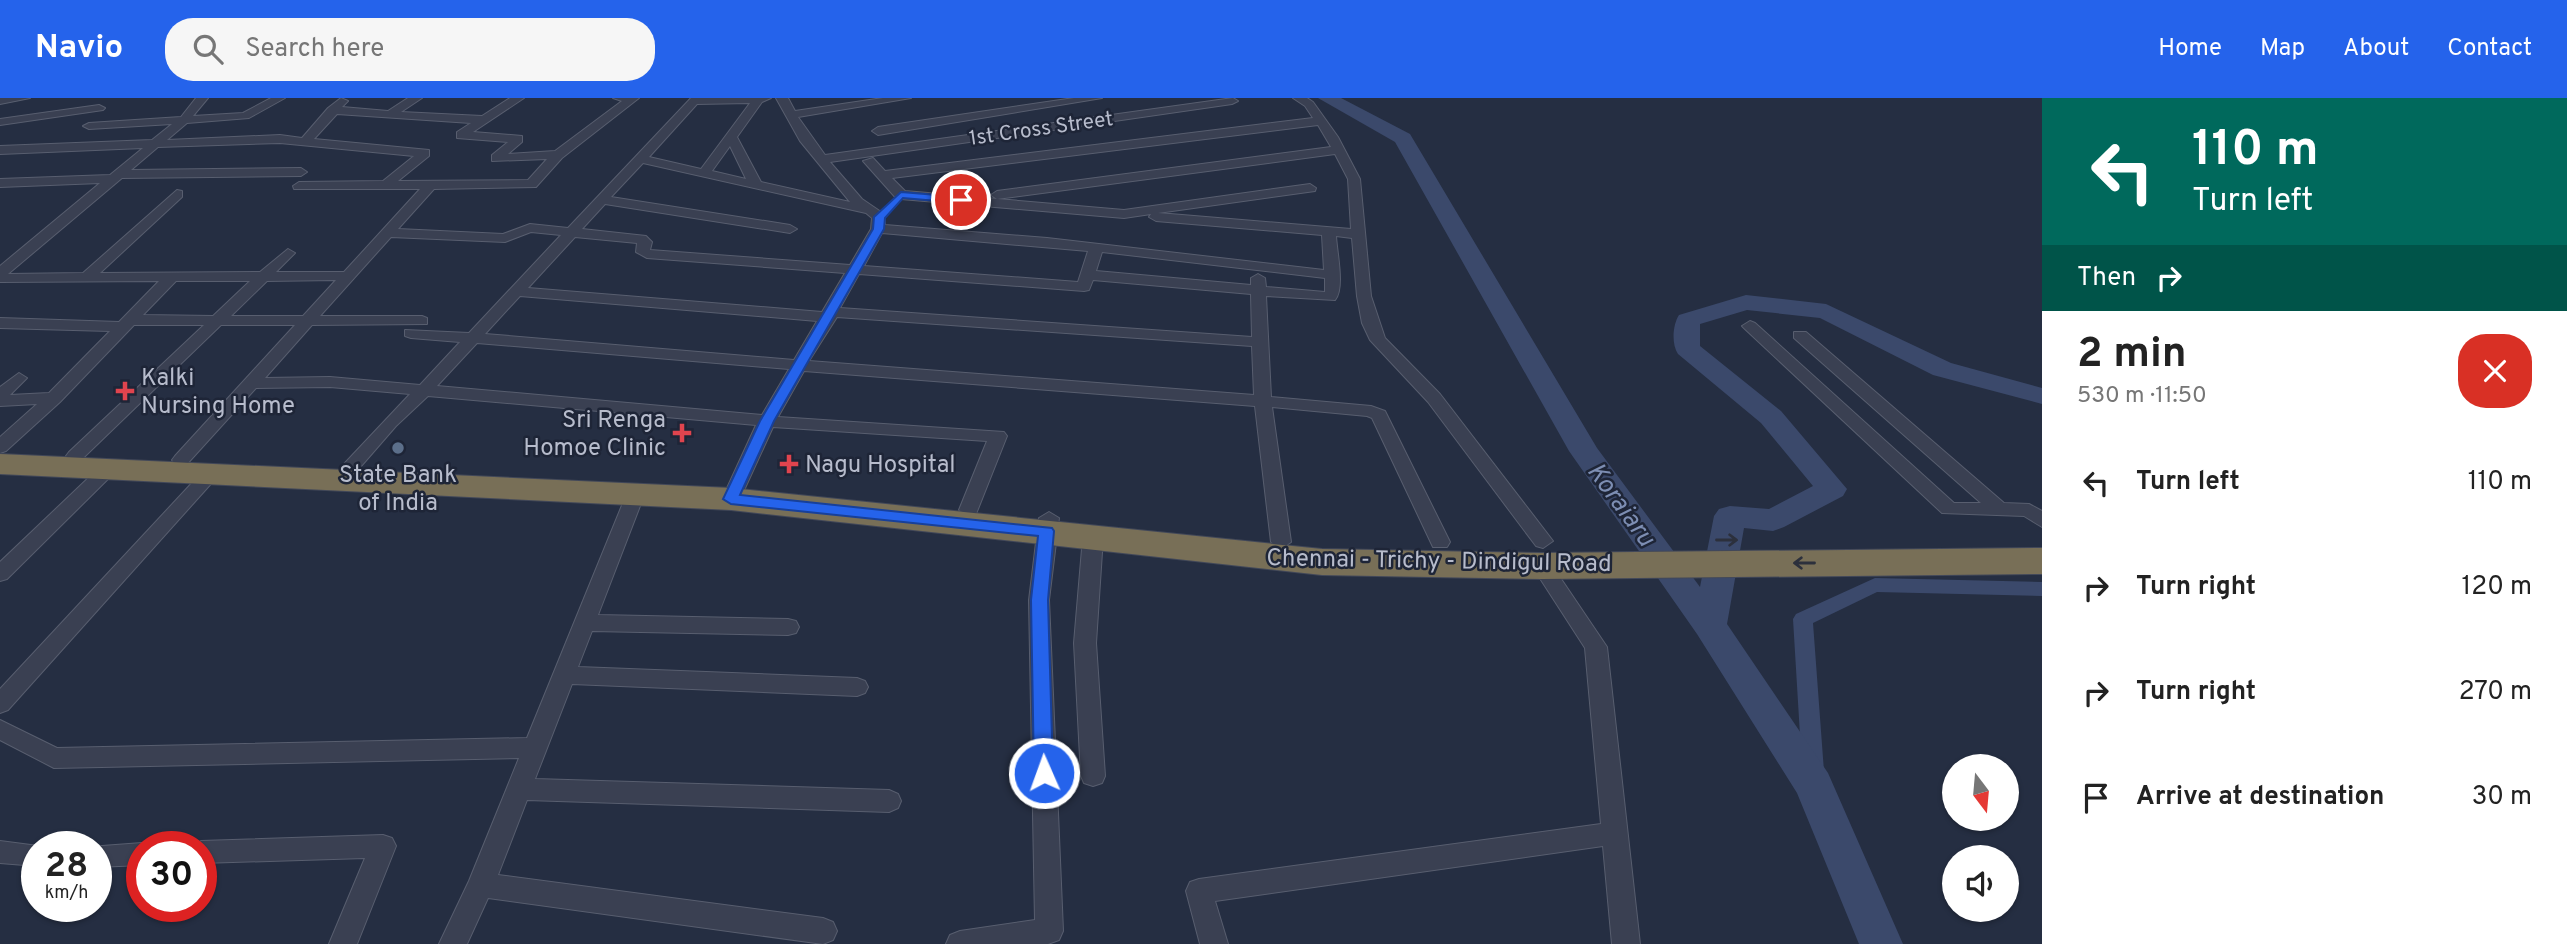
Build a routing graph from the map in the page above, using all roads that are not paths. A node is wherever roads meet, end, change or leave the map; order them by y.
1 (24, 98) edge
2 (202, 98) edge
3 (279, 98) edge
4 (347, 98) edge
5 (416, 98) edge
6 (518, 98) edge
7 (619, 98) edge
8 (765, 98) edge
9 (782, 98) edge
10 (905, 98) edge
11 (1096, 98) edge
12 (1299, 98) edge
13 (696, 99) edge
14 (758, 99) edge
15 (1230, 99) edge
16 (0, 101) edge
17 (860, 101) edge
18 (102, 103) edge
19 (332, 110) junction
20 (391, 114) junction
21 (792, 115) junction
22 (184, 120) junction
23 (485, 120) junction
24 (1321, 121) junction
25 (0, 122) edge
26 (878, 131) junction
27 (731, 137) junction
28 (305, 142) junction
29 (155, 145) junction
30 (891, 149) junction
31 (0, 150) edge
32 (1339, 150) junction
33 (558, 155) junction
34 (641, 159) junction
35 (822, 159) junction
36 (869, 161) dead end
37 (301, 172) dead end
38 (704, 173) junction
39 (882, 175) junction
40 (114, 176) junction
41 (0, 183) edge
42 (756, 184) junction
43 (299, 186) dead end
44 (386, 186) junction
45 (429, 187) junction
46 (1310, 188) dead end
47 (177, 194) dead end
48 (602, 200) junction
49 (961, 200) junction
50 (885, 211) junction
51 (1124, 214) junction
52 (790, 229) dead end
53 (1329, 232) junction
54 (389, 233) junction
55 (572, 233) junction
56 (1358, 234) junction
57 (1096, 248) junction
58 (288, 253) dead end
59 (1258, 267) junction
60 (858, 268) junction
61 (0, 275) edge
62 (1088, 275) junction
63 (1334, 275) junction
64 (345, 276) junction
65 (264, 277) junction
66 (86, 278) junction
67 (170, 279) junction
68 (1259, 290) junction
69 (516, 291) junction
70 (831, 315) junction
71 (222, 318) junction
72 (312, 319) junction
73 (0, 323) edge
74 (126, 323) junction
75 (1750, 326) dead end
76 (1800, 335) dead end
77 (473, 337) junction
78 (1260, 342) junction
79 (803, 363) junction
80 (0, 377) edge
81 (253, 383) junction
82 (425, 389) junction
83 (54, 398) junction
84 (0, 399) edge
85 (1263, 401) junction
86 (767, 421) junction
87 (0, 447) edge
88 (0, 453) edge
89 (75, 456) junction
90 (0, 464) edge
91 (205, 465) junction
92 (351, 468) junction
93 (108, 469) junction
94 (733, 493) junction
95 (636, 494) junction
96 (2000, 509) junction
97 (969, 510) junction
98 (2042, 521) edge
99 (1048, 525) junction
100 (1093, 537) junction
101 (1281, 542) junction
102 (1440, 542) junction
103 (2042, 543) edge
104 (1862, 551) junction
105 (1553, 553) junction
106 (2042, 561) edge
107 (0, 574) edge
108 (585, 623) junction
109 (788, 627) dead end
110 (565, 675) junction
111 (856, 687) dead end
112 (0, 704) edge
113 (0, 729) edge
114 (536, 748) junction
115 (1093, 776) dead end
116 (519, 789) junction
117 (889, 801) dead end
118 (1615, 833) junction
119 (217, 851) edge
120 (0, 852) edge
121 (21, 854) edge
122 (481, 886) junction
123 (823, 931) dead end
124 (343, 944) edge
125 (453, 944) edge
126 (960, 944) edge
127 (1214, 944) edge
128 (1626, 944) edge

1 - 16 street
2 - 22 street
3 - 22 street
4 - 19 street
5 - 20 street
6 - 23 street
7 - 33 street
8 - 14 street
9 - 21 street
10 - 17 street
11 - 26 street
12 - 24 street
13 - 14 street
13 - 34 street
14 - 27 street
15 - 30 street, 1st Cross Street
17 - 21 street
17 - 26 street
18 - 22 street
18 - 25 street
19 - 20 street
19 - 28 street
20 - 23 street
21 - 35 street
22 - 29 street
23 - 33 street
24 - 32 street
24 - 39 street
26 - 30 street
27 - 38 street
27 - 42 street
28 - 29 street
28 - 44 street
29 - 31 street
29 - 40 street
30 - 35 street, 1st Cross Street
32 - 49 street
32 - 56 street
33 - 45 street
34 - 38 street
34 - 48 street
35 - 50 street
36 - 39 street
37 - 40 street
38 - 42 street
39 - 50 street
40 - 41 street
40 - 61 street
42 - 50 street
43 - 44 street
44 - 45 street
45 - 54 street
46 - 51 street
47 - 66 street
48 - 52 street
48 - 55 street
49 - 50 street
49 - 51 street
50 - 57 street
50 - 60 street
51 - 53 street
53 - 56 street
53 - 63 street
54 - 55 street
54 - 64 street
55 - 60 street
55 - 69 street
56 - 105 street
57 - 59 street
57 - 62 street
58 - 65 street
59 - 63 street
59 - 68 street
60 - 62 street
60 - 70 street
61 - 66 street
62 - 68 street
63 - 68 street
64 - 65 street
64 - 72 street
65 - 67 street
65 - 71 street
66 - 67 street
67 - 74 street
68 - 78 street
69 - 70 street
69 - 77 street
70 - 78 street
70 - 79 street
71 - 72 street
71 - 74 street
71 - 89 street
72 - 77 street
72 - 81 street
73 - 74 street
74 - 83 street
75 - 96 street
76 - 96 street
77 - 79 street
77 - 82 street
78 - 85 street
79 - 85 street
79 - 86 street
80 - 84 street
81 - 82 street
81 - 91 street
82 - 86 street
82 - 92 street
83 - 84 street
83 - 87 street
85 - 101 street
85 - 102 street
86 - 94 street
86 - 97 street
88 - 89 highway, Chennai - Trichy - Dindigul Road
89 - 91 highway, Chennai - Trichy - Dindigul Road
90 - 93 highway, Chennai - Trichy - Dindigul Road
91 - 92 highway, Chennai - Trichy - Dindigul Road
91 - 93 highway, Chennai - Trichy - Dindigul Road
91 - 95 highway, Chennai - Trichy - Dindigul Road
91 - 112 street
92 - 94 highway, Chennai - Trichy - Dindigul Road
93 - 107 street
94 - 95 highway, Chennai - Trichy - Dindigul Road
94 - 97 highway, Chennai - Trichy - Dindigul Road
94 - 99 highway, Chennai - Trichy - Dindigul Road
95 - 108 street
96 - 98 street
97 - 99 highway, Chennai - Trichy - Dindigul Road
99 - 100 highway, Chennai - Trichy - Dindigul Road
99 - 101 highway, Chennai - Trichy - Dindigul Road
99 - 126 street
100 - 105 highway, Chennai - Trichy - Dindigul Road
100 - 115 street
101 - 102 highway, Chennai - Trichy - Dindigul Road
102 - 105 highway, Chennai - Trichy - Dindigul Road
103 - 104 highway, Chennai - Trichy - Dindigul Road
104 - 105 highway, Chennai - Trichy - Dindigul Road
104 - 106 highway, Chennai - Trichy - Dindigul Road
105 - 118 street
108 - 109 street
108 - 110 street
110 - 111 street
110 - 114 street
113 - 114 street
114 - 116 street
116 - 117 street
116 - 122 street
118 - 127 street
118 - 128 street
119 - 124 street
120 - 121 street
122 - 123 street
122 - 125 street

